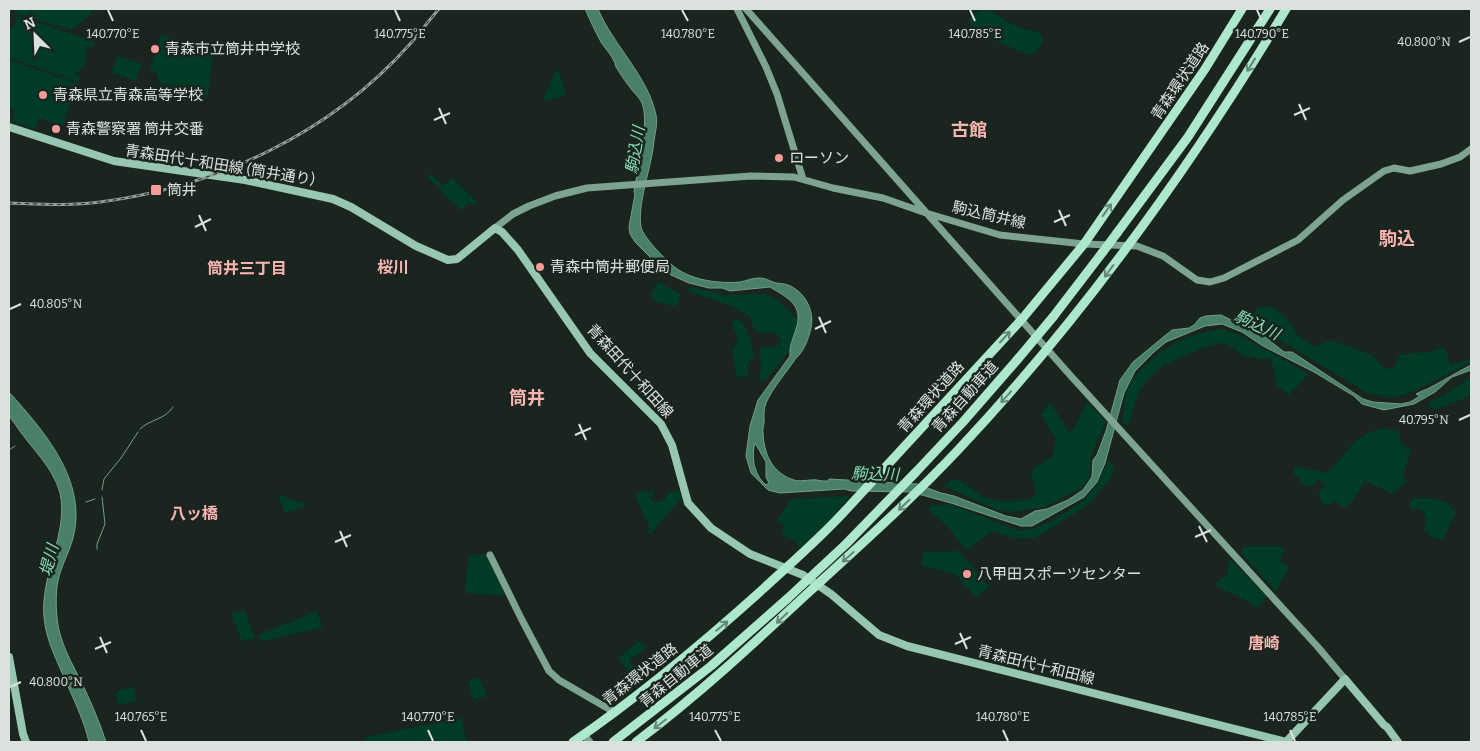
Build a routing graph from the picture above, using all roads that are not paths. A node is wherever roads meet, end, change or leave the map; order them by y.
1 (737, 9) edge
2 (746, 9) edge
3 (1242, 9) edge
4 (1270, 9) edge
5 (1286, 9) edge
6 (9, 127) edge
7 (1471, 149) edge
8 (803, 179) junction
9 (926, 213) junction
10 (495, 228) junction
11 (1084, 244) junction
12 (1128, 245) junction
13 (1022, 318) junction
14 (1048, 348) junction
15 (490, 555) dead end
16 (786, 568) junction
17 (818, 584) junction
18 (9, 657) edge
19 (1345, 679) junction
20 (614, 712) junction
21 (1384, 726) junction
22 (587, 738) edge
23 (26, 742) edge
24 (573, 742) edge
25 (613, 742) edge
26 (636, 742) edge
27 (1285, 742) edge
28 (1394, 742) edge
29 (1398, 742) edge

1 - 8 street
2 - 9 street
11 -> 3 highway, 青森環状道路
4 - 25 highway, 青森自動車道, bridge
5 -> 12 highway
6 - 10 main road, 青森田代十和田線 (筒井通り)
7 - 12 street, 駒込筒井線
8 - 9 street, 駒込筒井線
8 - 10 street, 駒込筒井線
9 - 11 street, 駒込筒井線
9 - 13 street
10 - 16 main road, 青森田代十和田線
11 - 12 street, 駒込筒井線
11 - 13 highway, 青森環状道路
12 -> 14 highway
13 - 14 street
16 -> 13 highway, 青森環状道路
14 -> 17 highway
14 - 19 street
15 - 20 street
16 - 17 main road, 青森田代十和田線
20 -> 16 highway, 青森環状道路
17 -> 26 highway
17 - 27 main road, 青森田代十和田線
18 - 23 main road
19 - 21 main road
19 - 27 main road, 青森田代十和田線
20 - 22 highway, 青森環状道路
21 - 28 main road
21 - 29 main road
22 - 24 highway, 青森環状道路

